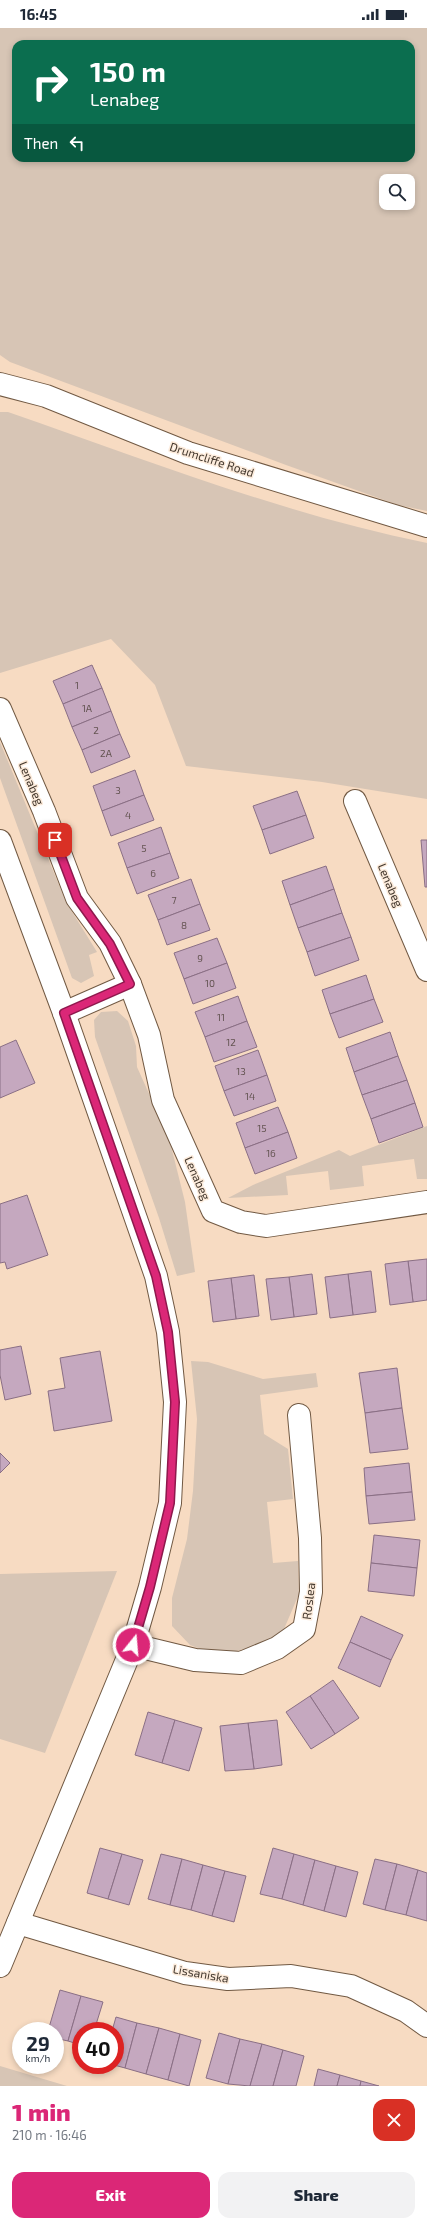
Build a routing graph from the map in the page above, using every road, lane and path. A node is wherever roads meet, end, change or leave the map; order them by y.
1 (0, 384) edge
2 (427, 526) edge
3 (0, 709) edge
4 (355, 801) dead end
5 (0, 841) edge
6 (427, 971) edge
7 (130, 984) junction
8 (64, 1013) junction
9 (427, 1202) edge
10 (299, 1415) dead end
11 (133, 1645) junction
12 (18, 1923) junction
13 (0, 1966) edge
14 (427, 2026) edge

1 - 2 street, Drumcliffe Road
3 - 7 street, Lenabeg
4 - 6 street, Lenabeg
5 - 8 street
7 - 8 street
7 - 9 street, Lenabeg
8 - 11 street
10 - 11 street, Roslea
11 - 12 street
12 - 13 street
12 - 14 street, Lissaniska

